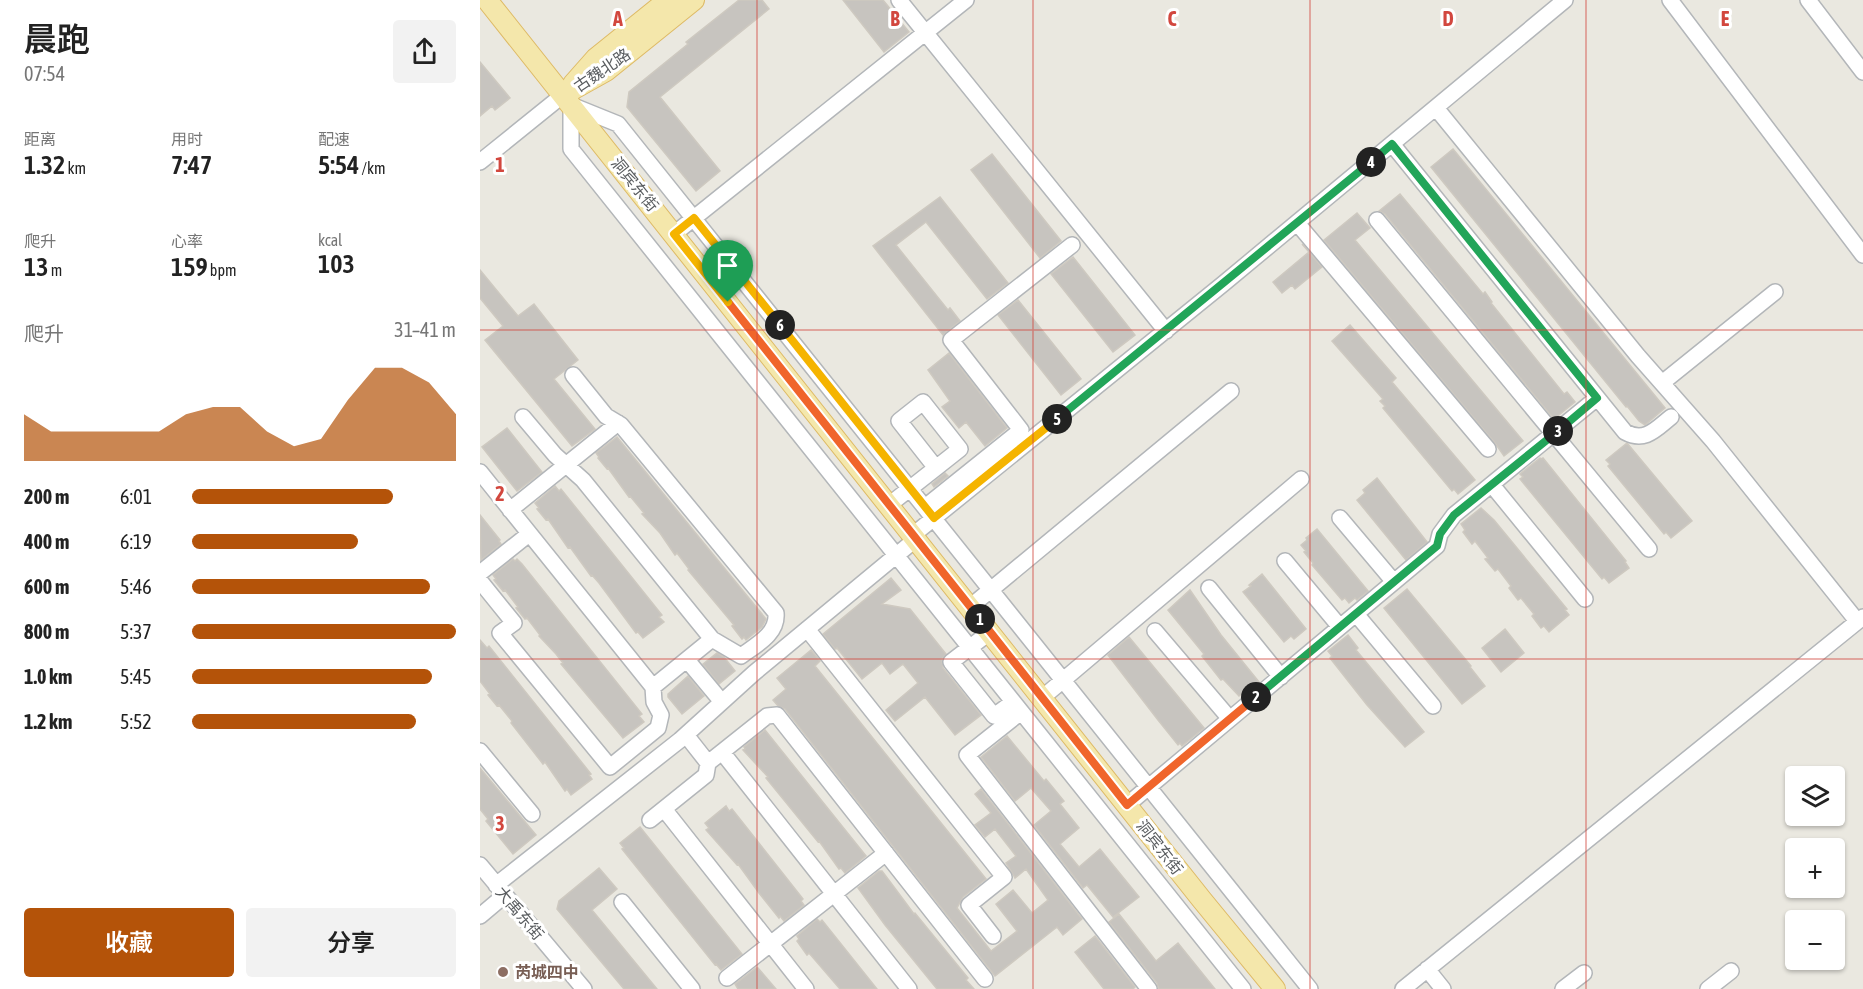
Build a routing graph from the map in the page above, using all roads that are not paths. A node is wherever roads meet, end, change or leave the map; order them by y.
1 (487, 0) edge
2 (668, 0) edge
3 (694, 0) edge
4 (898, 0) edge
5 (966, 0) edge
6 (1565, 0) edge
7 (1670, 0) edge
8 (1808, 0) edge
9 (925, 33) junction
10 (1863, 72) edge
11 (567, 100) junction
12 (1436, 108) junction
13 (1392, 144) junction
14 (480, 162) edge
15 (694, 218) junction
16 (1377, 220) dead end
17 (1298, 223) junction
18 (674, 234) junction
19 (1072, 245) dead end
20 (1863, 255) edge
21 (1775, 292) dead end
22 (1166, 331) junction
23 (573, 375) dead end
24 (1662, 383) junction
25 (1231, 391) dead end
26 (1597, 398) junction
27 (524, 417) dead end
28 (1671, 417) dead end
29 (618, 423) junction
30 (1554, 434) junction
31 (1488, 449) dead end
32 (566, 465) junction
33 (936, 468) dead end
34 (480, 472) edge
35 (1300, 479) dead end
36 (1492, 485) junction
37 (910, 488) junction
38 (889, 505) junction
39 (510, 510) junction
40 (929, 512) junction
41 (1340, 518) dead end
42 (529, 534) junction
43 (914, 537) junction
44 (1649, 549) dead end
45 (896, 555) junction
46 (1285, 561) dead end
47 (480, 573) edge
48 (480, 581) edge
49 (1394, 582) junction
50 (1209, 588) dead end
51 (991, 589) junction
52 (1585, 599) dead end
53 (970, 607) junction
54 (1356, 614) junction
55 (1860, 619) edge
56 (1340, 627) junction
57 (807, 629) junction
58 (1155, 631) dead end
59 (990, 632) junction
60 (712, 639) junction
61 (970, 648) junction
62 (687, 660) junction
63 (1281, 676) junction
64 (1063, 680) junction
65 (653, 687) junction
66 (1042, 698) junction
67 (722, 702) junction
68 (1433, 706) dead end
69 (1017, 707) junction
70 (1230, 719) junction
71 (686, 735) junction
72 (480, 751) edge
73 (722, 752) junction
74 (708, 763) junction
75 (1149, 787) junction
76 (1127, 805) junction
77 (664, 808) junction
78 (532, 814) dead end
79 (650, 820) dead end
80 (886, 853) junction
81 (480, 866) edge
82 (500, 890) junction
83 (834, 894) junction
84 (622, 902) dead end
85 (480, 916) edge
86 (993, 936) dead end
87 (771, 944) junction
88 (1427, 969) junction
89 (1731, 971) dead end
90 (1584, 974) dead end
91 (727, 978) dead end
92 (985, 979) dead end
93 (584, 989) edge
94 (692, 989) edge
95 (806, 989) edge
96 (909, 989) edge
97 (1149, 989) edge
98 (1243, 989) edge
99 (1275, 989) edge
100 (1310, 989) edge
101 (1403, 989) edge
102 (1443, 989) edge
103 (1563, 989) edge
104 (1708, 989) edge

1 - 11 main road, 洞宾东街
2 - 11 main road, 古魏北路
3 - 11 main road, 古魏北路
4 - 9 street
5 - 9 street
6 - 12 street
7 - 20 street
8 - 10 street
9 - 15 street
9 - 22 street
11 - 14 street
11 - 15 street
11 - 18 main road, 洞宾东街
11 - 45 street
12 - 13 street
12 - 24 street
13 - 17 street
13 - 26 street
15 - 18 street
15 - 37 street
16 - 30 street
17 - 22 street
17 - 31 street
18 - 38 main road, 洞宾东街
19 - 40 street
21 - 24 street
22 - 40 street
23 - 29 street
24 - 55 street
25 - 51 street
26 - 28 street
26 - 30 street
27 - 32 street
29 - 32 street
29 - 60 street
30 - 36 street
30 - 44 street
32 - 39 street
32 - 60 street
33 - 37 street
34 - 39 street
35 - 64 street
36 - 49 street
36 - 52 street
37 - 38 street
37 - 40 street
38 - 43 main road, 洞宾东街
39 - 42 street
40 - 43 street
40 - 51 street
41 - 49 street
42 - 47 street
42 - 65 street
43 - 45 street
43 - 53 main road, 洞宾东街
45 - 57 street
45 - 61 street
46 - 56 street
48 - 65 street
49 - 54 street
50 - 63 street
51 - 53 street
51 - 64 street
53 - 59 main road, 洞宾东街
54 - 56 street
54 - 68 street
55 - 88 street
56 - 63 street
57 - 67 street
57 - 86 street
58 - 70 street
59 - 61 street
59 - 66 main road, 洞宾东街
60 - 62 street
61 - 69 street
61 - 69 street
62 - 65 street
62 - 67 street
63 - 70 street
64 - 66 street
64 - 75 street
66 - 76 main road, 洞宾东街
67 - 71 street
69 - 97 street
69 - 98 street
70 - 75 street
71 - 74 street
71 - 82 street
72 - 78 street
73 - 74 street
73 - 80 street
73 - 83 street
74 - 77 street
75 - 76 street
75 - 100 street
76 - 99 main road, 洞宾东街
77 - 79 street
77 - 87 street
80 - 83 street
80 - 92 street
81 - 82 street, 大禹东街
82 - 85 street
82 - 93 street, 大禹东街
83 - 87 street
83 - 96 street
84 - 94 street
87 - 91 street
87 - 95 street
88 - 101 street
88 - 102 street
89 - 104 street
90 - 103 street

